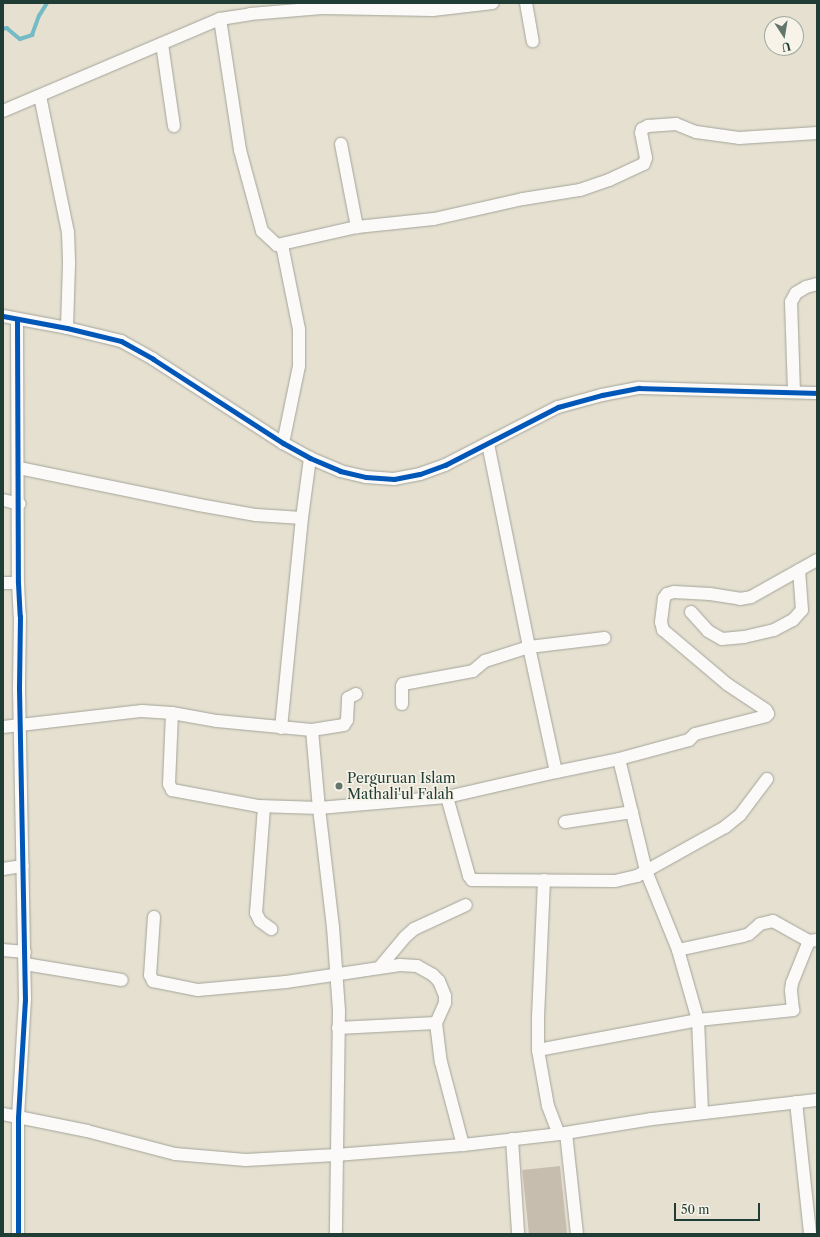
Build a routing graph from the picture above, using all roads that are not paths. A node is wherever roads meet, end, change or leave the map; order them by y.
1 (493, 3) edge
2 (526, 3) edge
3 (322, 6) edge
4 (443, 6) edge
5 (220, 19) junction
6 (533, 41) dead end
7 (162, 44) junction
8 (40, 96) junction
9 (3, 111) edge
10 (174, 126) dead end
11 (817, 133) edge
12 (341, 144) dead end
13 (357, 227) junction
14 (282, 245) junction
15 (817, 284) edge
16 (3, 316) edge
17 (17, 320) junction
18 (67, 328) junction
19 (794, 392) junction
20 (817, 393) edge
21 (283, 443) junction
22 (488, 443) junction
23 (310, 458) junction
24 (19, 468) junction
25 (3, 500) edge
26 (20, 504) junction
27 (302, 518) junction
28 (817, 560) edge
29 (799, 570) junction
30 (3, 583) edge
31 (18, 583) junction
32 (691, 612) dead end
33 (604, 638) dead end
34 (528, 647) junction
35 (356, 694) dead end
36 (402, 704) dead end
37 (172, 713) junction
38 (21, 725) junction
39 (3, 727) edge
40 (281, 728) junction
41 (312, 730) junction
42 (619, 759) junction
43 (556, 772) junction
44 (767, 779) dead end
45 (447, 797) junction
46 (264, 807) junction
47 (318, 808) junction
48 (632, 812) junction
49 (565, 822) dead end
50 (23, 866) junction
51 (3, 869) edge
52 (646, 871) junction
53 (544, 880) junction
54 (466, 905) dead end
55 (154, 917) dead end
56 (271, 929) dead end
57 (813, 941) edge
58 (3, 950) edge
59 (678, 950) junction
60 (25, 952) junction
61 (25, 964) junction
62 (379, 968) junction
63 (336, 973) junction
64 (122, 980) dead end
65 (698, 1020) junction
66 (436, 1023) junction
67 (338, 1028) junction
68 (538, 1050) junction
69 (817, 1100) edge
70 (796, 1102) junction
71 (702, 1112) junction
72 (3, 1114) edge
73 (18, 1117) junction
74 (562, 1134) junction
75 (512, 1139) junction
76 (463, 1144) junction
77 (336, 1155) junction
78 (518, 1232) dead end
79 (18, 1234) edge
80 (336, 1234) edge
81 (577, 1234) edge
82 (810, 1234) edge

1 - 4 street
2 - 6 street
3 - 4 street
3 - 5 street
5 - 7 street
5 - 14 street
7 - 8 street
7 - 10 street
8 - 9 street
8 - 18 street
11 - 13 street
12 - 13 street
13 - 14 street
14 - 21 street
15 - 19 street
16 - 17 street
17 - 18 street
17 - 24 street
18 - 21 street
19 - 20 street
19 - 22 street
21 - 23 street
22 - 23 street
22 - 34 street
23 - 27 street
24 - 26 street
24 - 27 street
25 - 26 street
26 - 31 street
27 - 40 street
28 - 29 street
29 - 32 street
29 - 42 street
30 - 31 street
31 - 38 street
33 - 34 street
34 - 36 street
34 - 43 street
35 - 41 street
37 - 38 street
37 - 40 street
37 - 46 street
38 - 39 street
38 - 50 street
40 - 41 street
41 - 47 street
42 - 43 street
42 - 48 street
43 - 45 street
44 - 52 street
45 - 47 street
45 - 53 street
46 - 47 street
46 - 56 street
47 - 63 street
48 - 49 street
48 - 52 street
50 - 51 street
50 - 60 street
52 - 53 street
52 - 59 street
53 - 68 street
54 - 62 street
55 - 63 street
57 - 59 street
57 - 65 street
58 - 60 street
59 - 65 street
60 - 61 street
61 - 64 street
61 - 73 street
62 - 63 street
62 - 66 street
63 - 67 street
65 - 68 street
65 - 71 street
66 - 67 street
66 - 76 street
67 - 77 street
68 - 74 street
69 - 70 street
70 - 71 street
70 - 82 street
71 - 74 street
72 - 73 street
73 - 77 street
73 - 79 street
74 - 75 street
74 - 81 street
75 - 76 street
75 - 78 street
76 - 77 street
77 - 80 street

